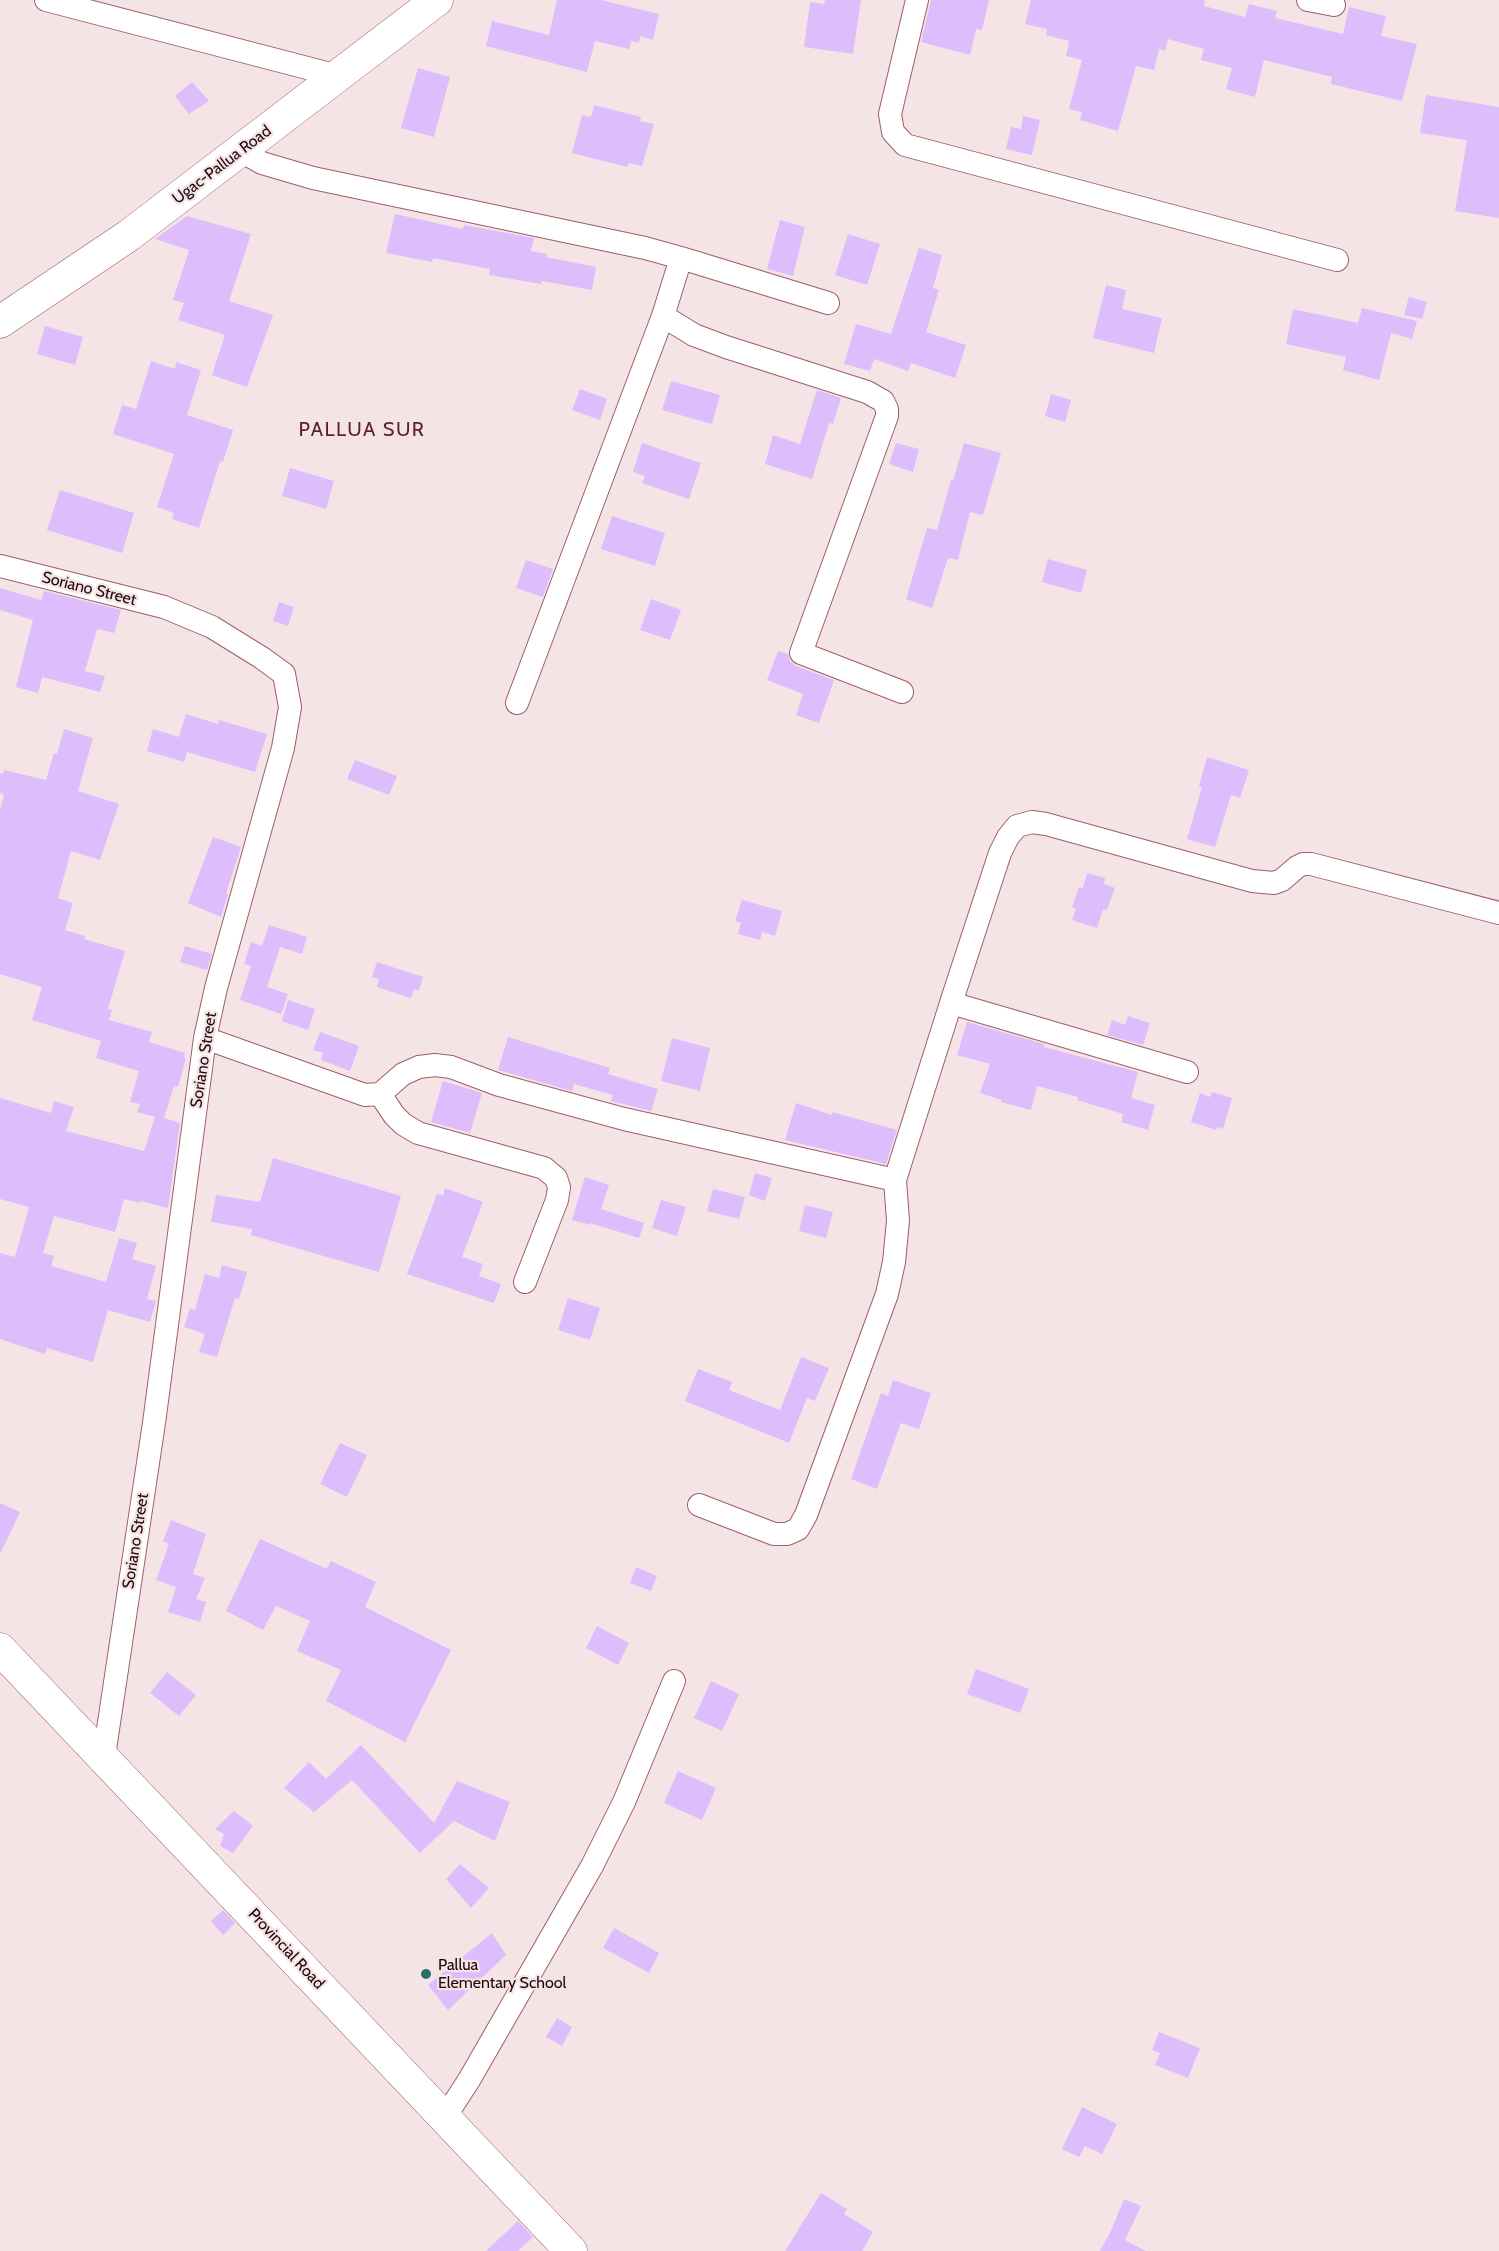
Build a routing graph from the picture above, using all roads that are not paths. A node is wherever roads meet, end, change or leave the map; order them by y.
1 (46, 0) edge
2 (437, 0) edge
3 (917, 0) edge
4 (1308, 0) edge
5 (1334, 5) dead end
6 (338, 76) junction
7 (241, 151) junction
8 (681, 258) junction
9 (1336, 260) dead end
10 (828, 303) dead end
11 (663, 316) junction
12 (0, 322) edge
13 (0, 566) edge
14 (902, 692) dead end
15 (517, 703) dead end
16 (1499, 913) edge
17 (951, 1003) junction
18 (205, 1038) junction
19 (1187, 1072) dead end
20 (380, 1094) junction
21 (895, 1180) junction
22 (525, 1282) dead end
23 (699, 1505) dead end
24 (0, 1649) edge
25 (674, 1681) dead end
26 (104, 1756) junction
27 (446, 2117) junction
28 (571, 2251) edge

1 - 6 street
2 - 6 main road, Ugac-Pallua Road
3 - 9 street
4 - 5 street
6 - 7 main road, Ugac-Pallua Road
7 - 8 street
7 - 12 main road, Ugac-Pallua Road
8 - 10 street
8 - 11 street
11 - 14 street
11 - 15 street
13 - 18 street, Soriano Street
16 - 17 street
17 - 19 street
17 - 21 street
18 - 20 street
18 - 26 street, Soriano Street
20 - 21 street
20 - 22 street
21 - 23 street
24 - 26 main road, Provincial Road
25 - 27 street
26 - 27 main road, Provincial Road
27 - 28 main road, Provincial Road

